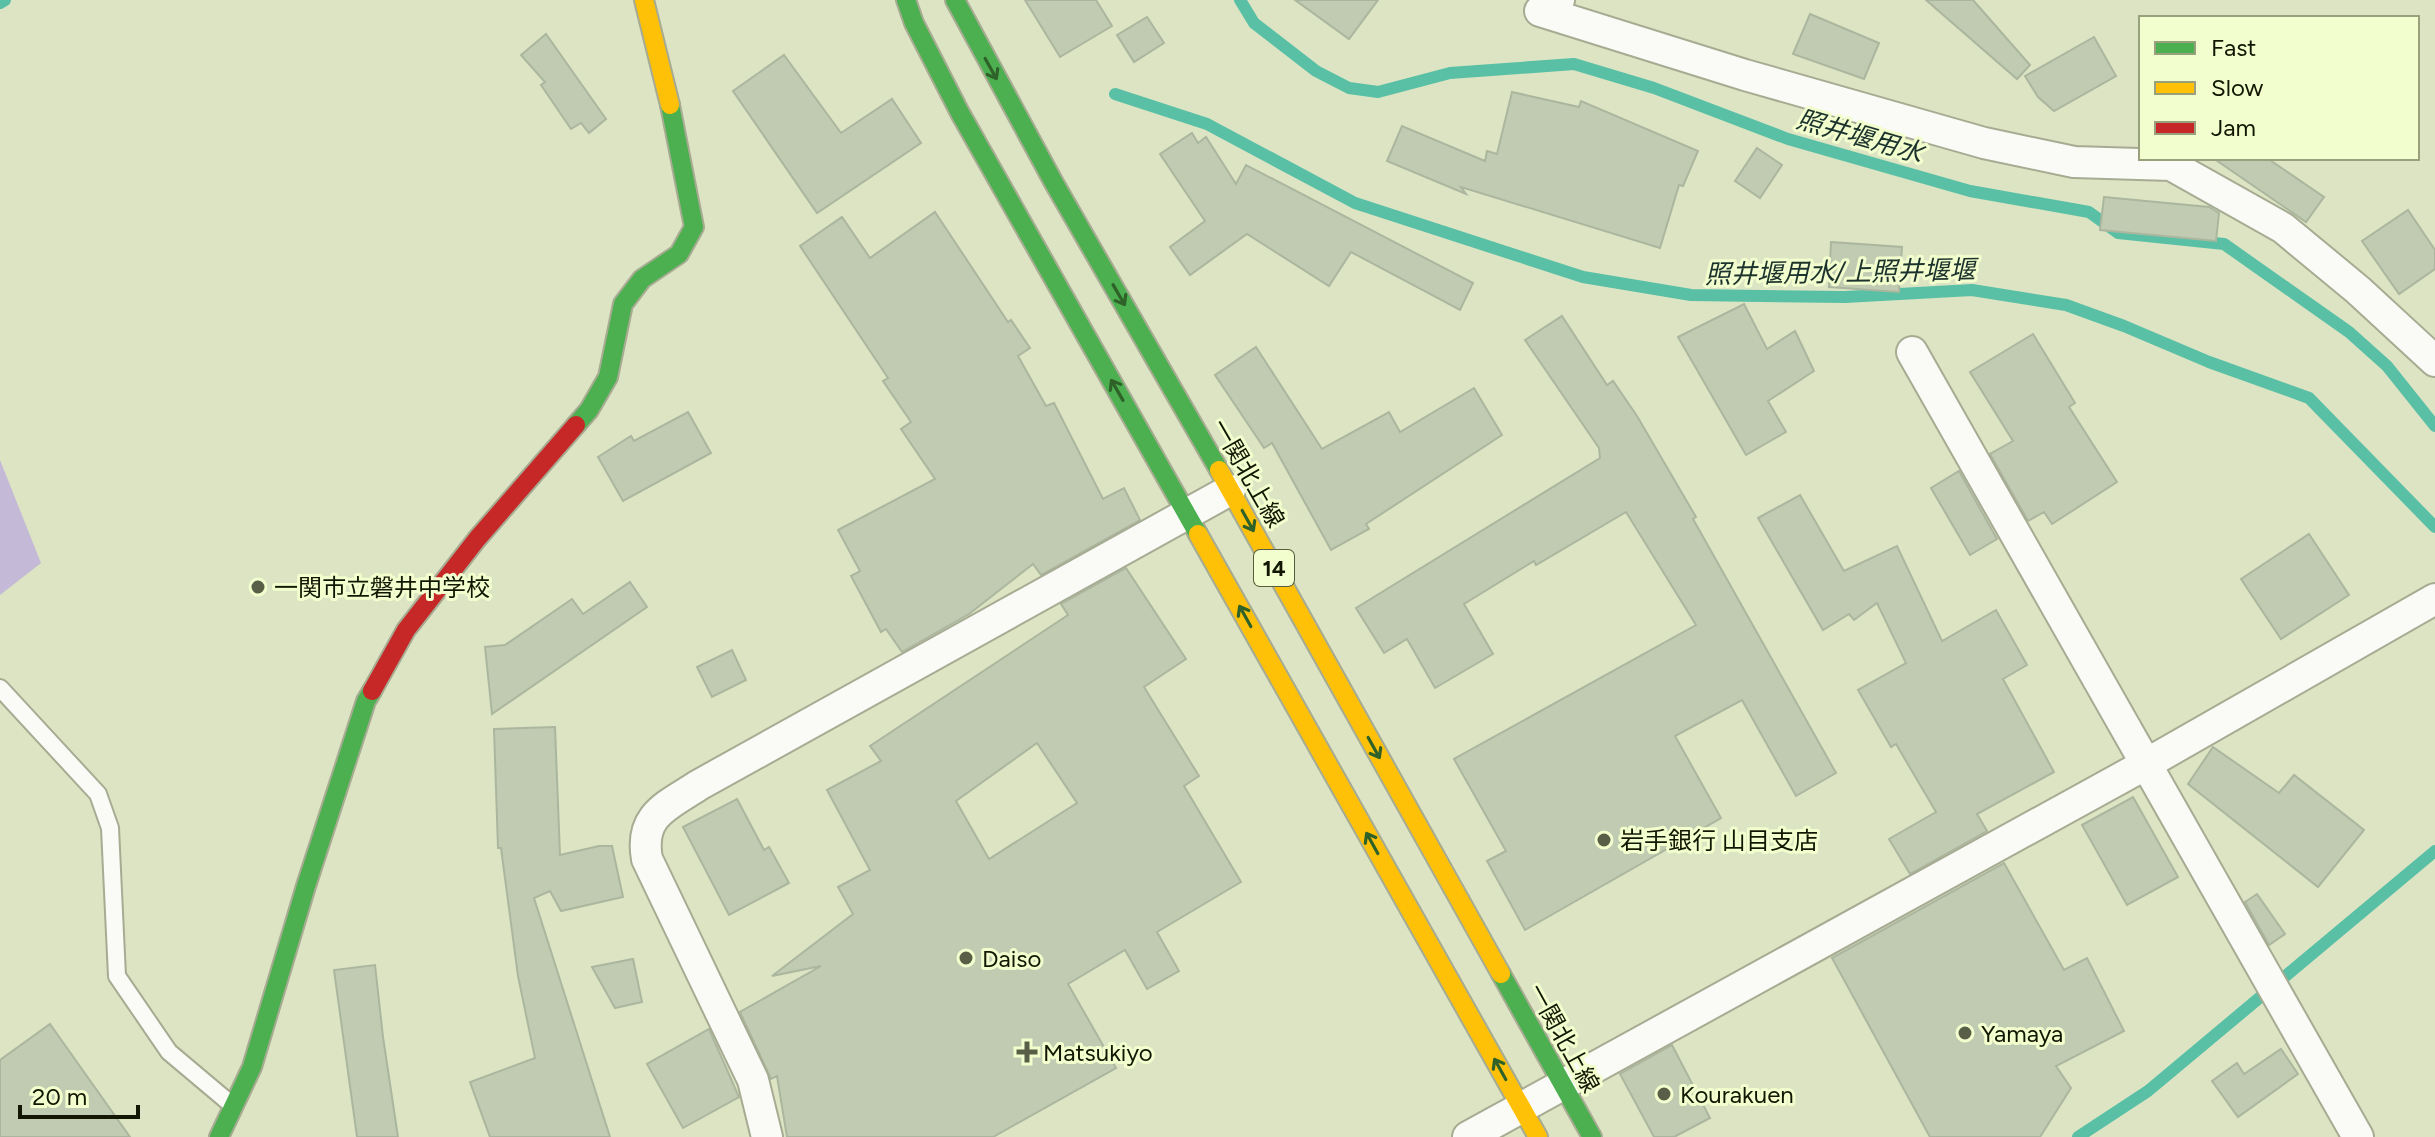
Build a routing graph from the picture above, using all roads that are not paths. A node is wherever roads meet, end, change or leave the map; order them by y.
1 (644, 0) edge
2 (906, 0) edge
3 (955, 0) edge
4 (1540, 4) edge
5 (1912, 352) dead end
6 (2435, 361) edge
7 (1230, 490) junction
8 (1188, 515) junction
9 (2435, 599) edge
10 (0, 688) edge
11 (2148, 763) junction
12 (1563, 1086) junction
13 (233, 1106) junction
14 (1521, 1107) junction
15 (219, 1137) edge
16 (767, 1137) edge
17 (1468, 1137) edge
18 (1538, 1137) edge
19 (1592, 1137) edge
20 (2358, 1137) edge

1 - 13 main road
8 -> 2 main road, 14
3 -> 7 main road, 一関北上線 / 14
4 - 6 street
5 - 11 street
7 - 8 street
7 -> 12 main road, 一関北上線 / 14
14 -> 8 main road, 14
8 - 16 street
9 - 11 street
10 - 13 lane
11 - 12 street
11 - 20 street
12 - 14 street
12 - 19 main road, 一関北上線 / 14
13 - 15 main road
14 - 17 street
14 - 18 main road, 14

